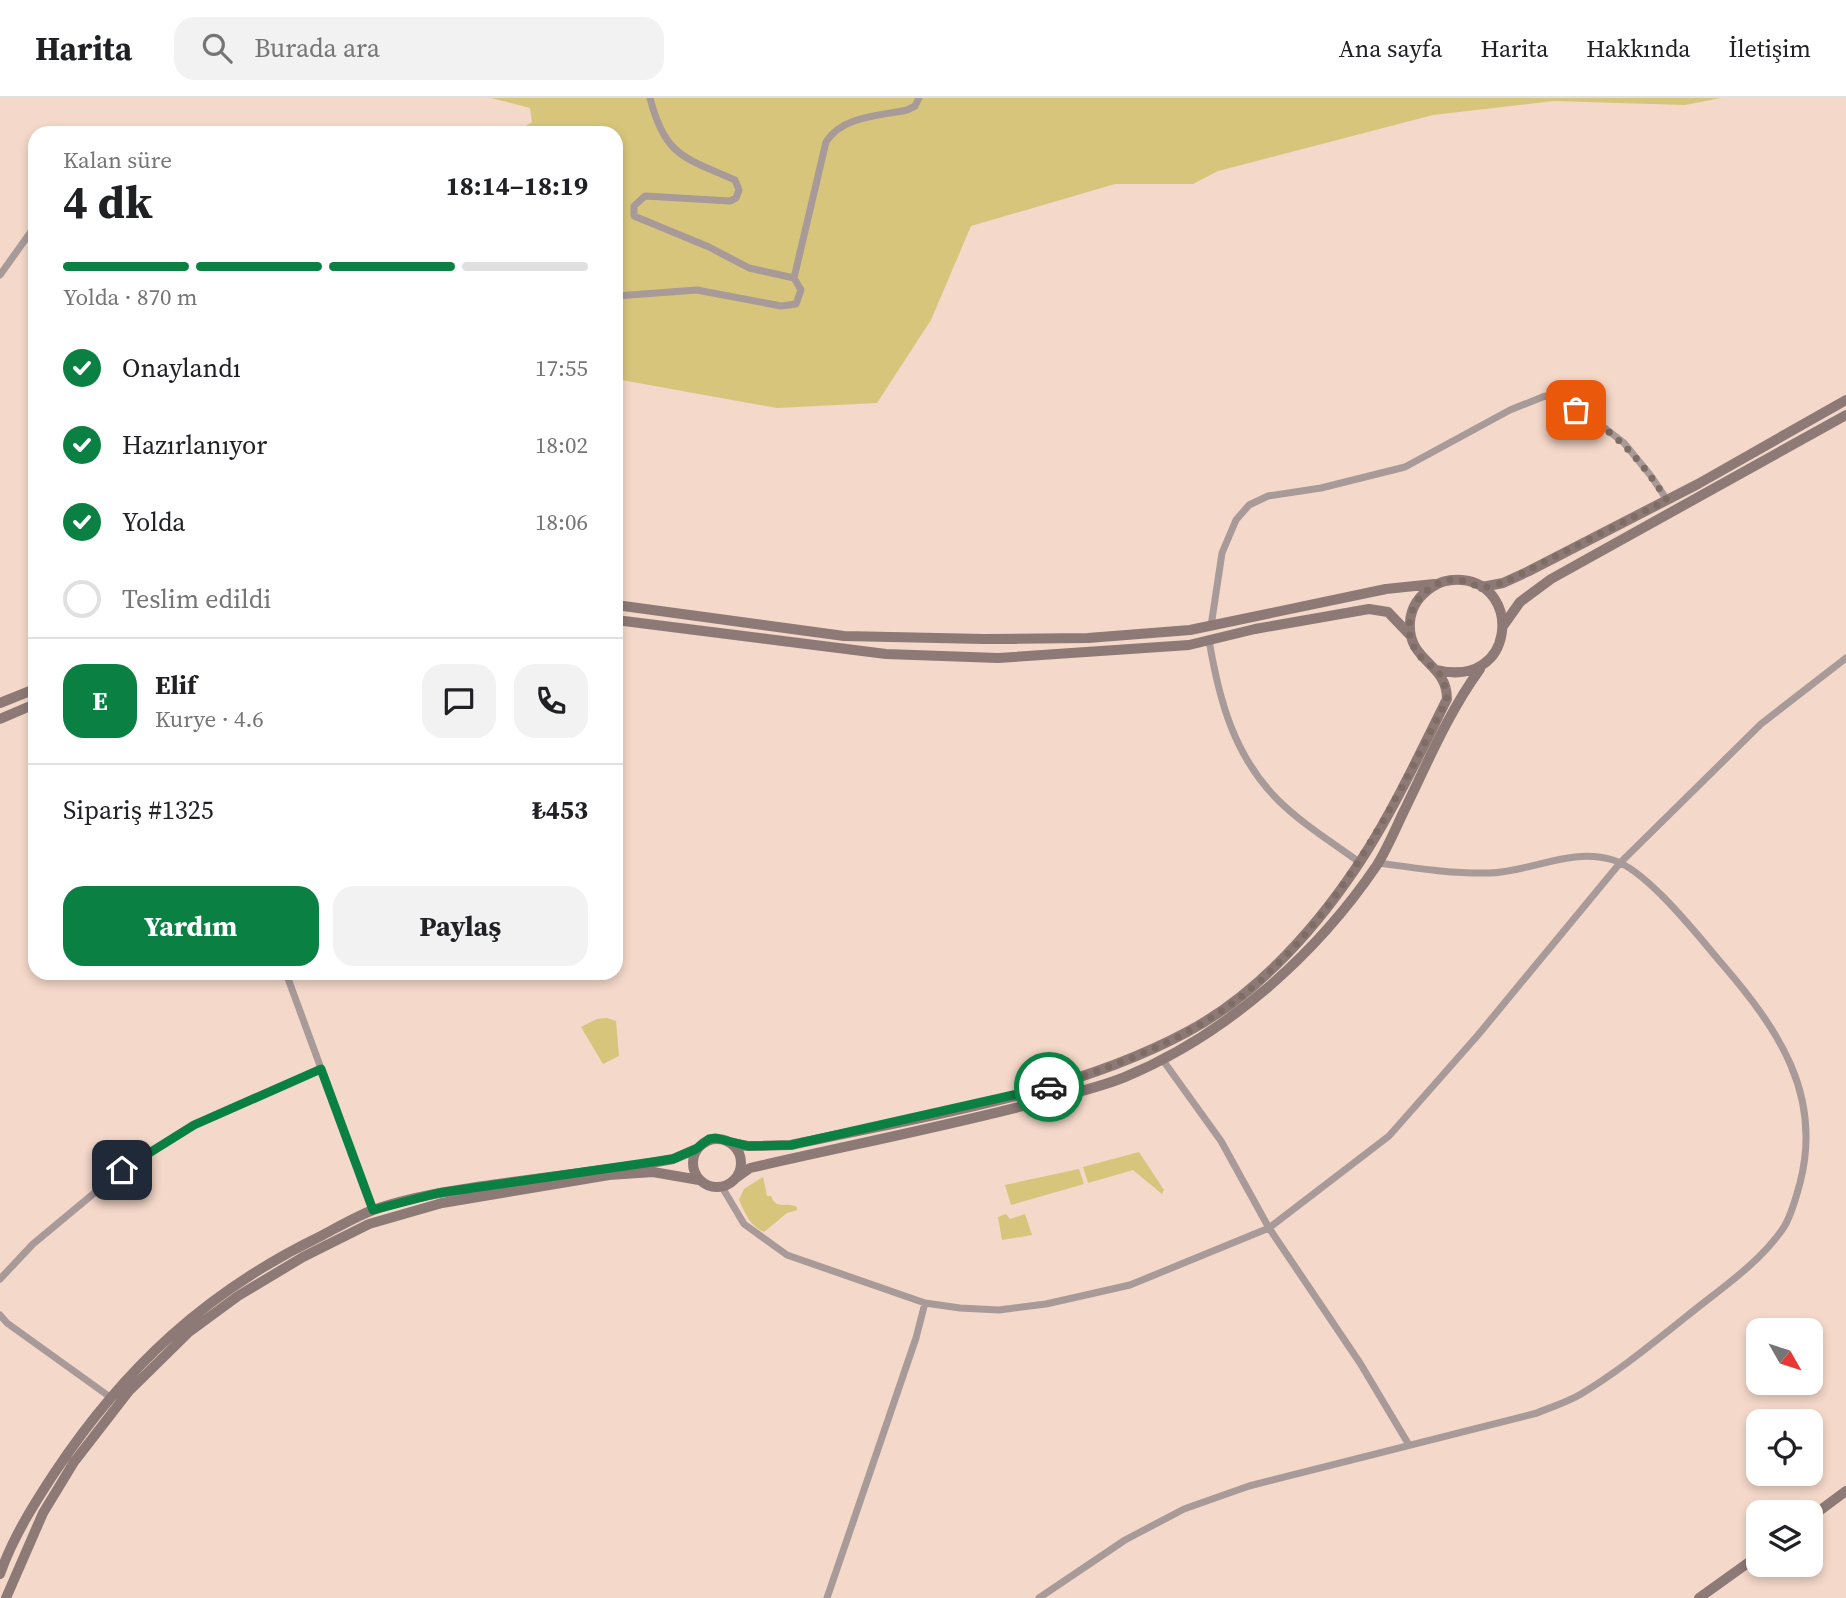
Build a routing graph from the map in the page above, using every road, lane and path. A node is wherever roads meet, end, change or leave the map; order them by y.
1 (650, 98) edge
2 (919, 98) edge
3 (28, 236) edge
4 (0, 275) edge
5 (794, 278) junction
6 (623, 295) edge
7 (1846, 401) edge
8 (1846, 415) edge
9 (1667, 500) junction
10 (1438, 583) junction
11 (1482, 587) junction
12 (623, 606) edge
13 (623, 621) edge
14 (1211, 626) junction
15 (1503, 626) junction
16 (1409, 634) junction
17 (1209, 640) junction
18 (1846, 658) edge
19 (1482, 666) junction
20 (1437, 670) junction
21 (28, 692) edge
22 (0, 703) edge
23 (28, 707) edge
24 (0, 719) edge
25 (1359, 862) junction
26 (1378, 863) junction
27 (1620, 863) junction
28 (289, 980) edge
29 (1162, 1059) junction
30 (321, 1069) junction
31 (731, 1143) junction
32 (696, 1149) junction
33 (736, 1178) junction
34 (699, 1180) junction
35 (722, 1187) junction
36 (373, 1210) junction
37 (1269, 1228) junction
38 (0, 1279) edge
39 (925, 1303) junction
40 (0, 1315) edge
41 (110, 1397) junction
42 (1409, 1445) junction
43 (1846, 1491) edge
44 (1823, 1508) edge
45 (1746, 1564) edge
46 (0, 1574) edge
47 (6, 1598) edge
48 (827, 1598) edge
49 (1039, 1598) edge
50 (1699, 1598) edge

1 - 5 street
2 - 5 street
3 - 4 street
5 - 6 street
7 - 9 street
8 - 15 street
9 - 11 street
9 - 14 street
10 - 11 street
10 - 14 street
10 - 16 street
11 - 15 street
12 - 14 street
13 - 17 street
15 - 19 street
16 - 17 street
16 - 20 street
17 - 25 street
18 - 27 street
19 - 20 street
19 - 26 street
20 - 25 street
21 - 22 street
23 - 24 street
25 - 31 street
26 - 27 street
26 - 29 street
27 - 37 street
27 - 42 street
28 - 30 street
29 - 33 street
29 - 37 street
30 - 36 street
30 - 38 street
31 - 32 street
31 - 33 street
32 - 34 street
32 - 36 street
33 - 35 street
34 - 35 street
34 - 47 street
35 - 39 street
36 - 41 street
37 - 39 street
37 - 42 street
39 - 48 street
40 - 41 street
41 - 46 street
42 - 49 street
43 - 44 street
45 - 50 street

